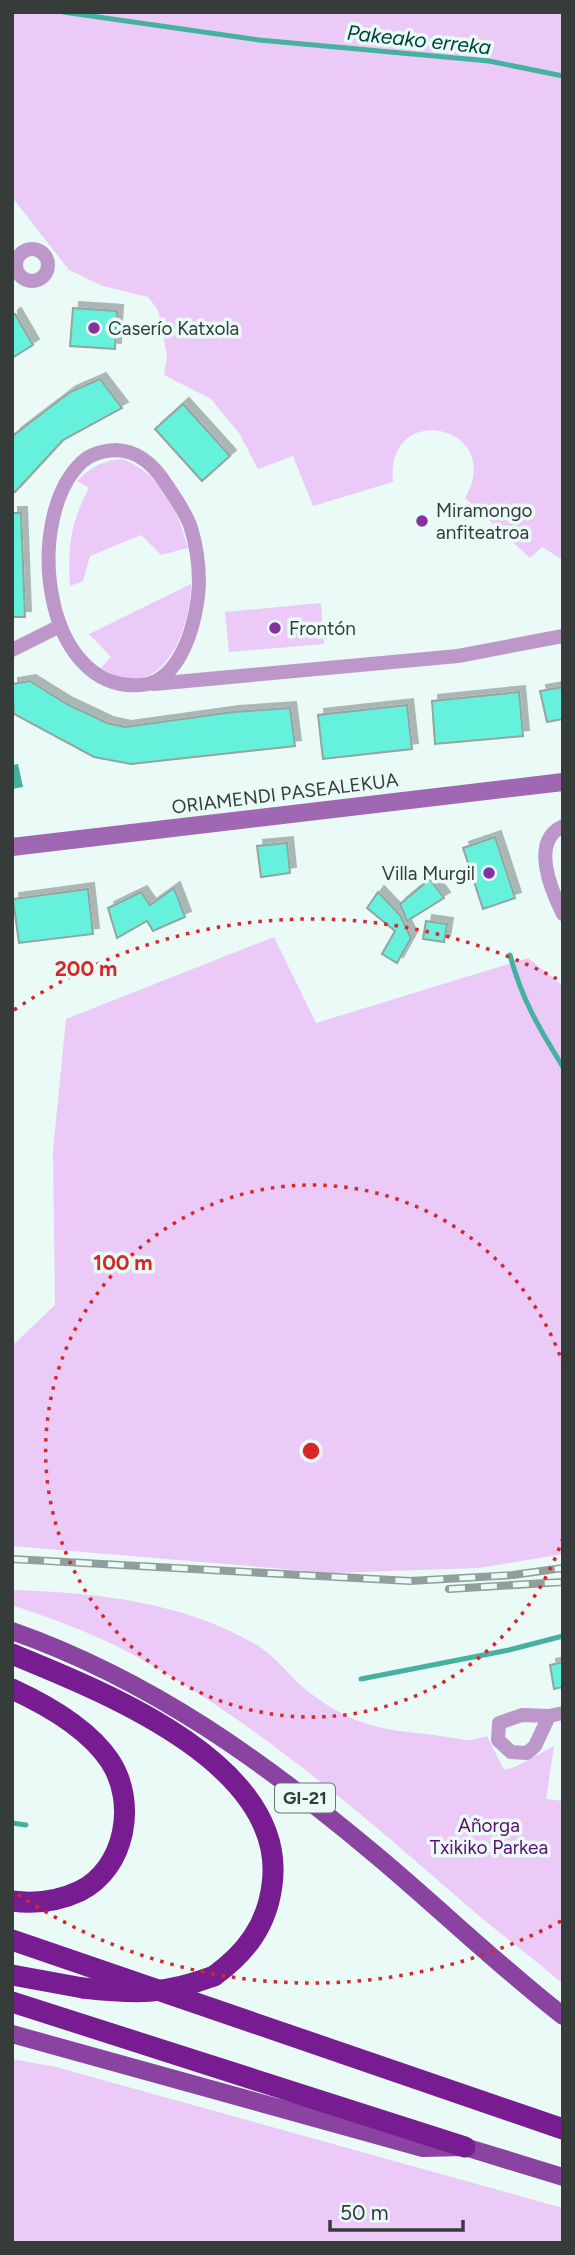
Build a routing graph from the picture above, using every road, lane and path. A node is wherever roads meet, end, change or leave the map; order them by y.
1 (60, 626) junction
2 (563, 636) edge
3 (12, 650) edge
4 (145, 685) junction
5 (563, 782) edge
6 (563, 826) edge
7 (12, 847) edge
8 (563, 914) edge
9 (12, 1631) edge
10 (12, 1654) edge
11 (12, 1689) edge
12 (556, 1715) edge
13 (12, 1901) edge
14 (12, 1940) edge
15 (12, 1975) edge
16 (12, 2002) edge
17 (563, 2016) edge
18 (12, 2034) edge
19 (563, 2129) edge
20 (466, 2147) junction
21 (563, 2177) edge

1 - 3 street
1 - 4 street
1 - 4 street
2 - 4 street
5 - 7 street, ORIAMENDI PASEALEKUA
6 - 8 street
9 - 17 main road, GI-21
10 - 15 highway, bridge
11 - 13 highway
12 - 12 street
14 - 19 highway
16 - 20 highway
18 - 20 main road
20 - 21 main road

